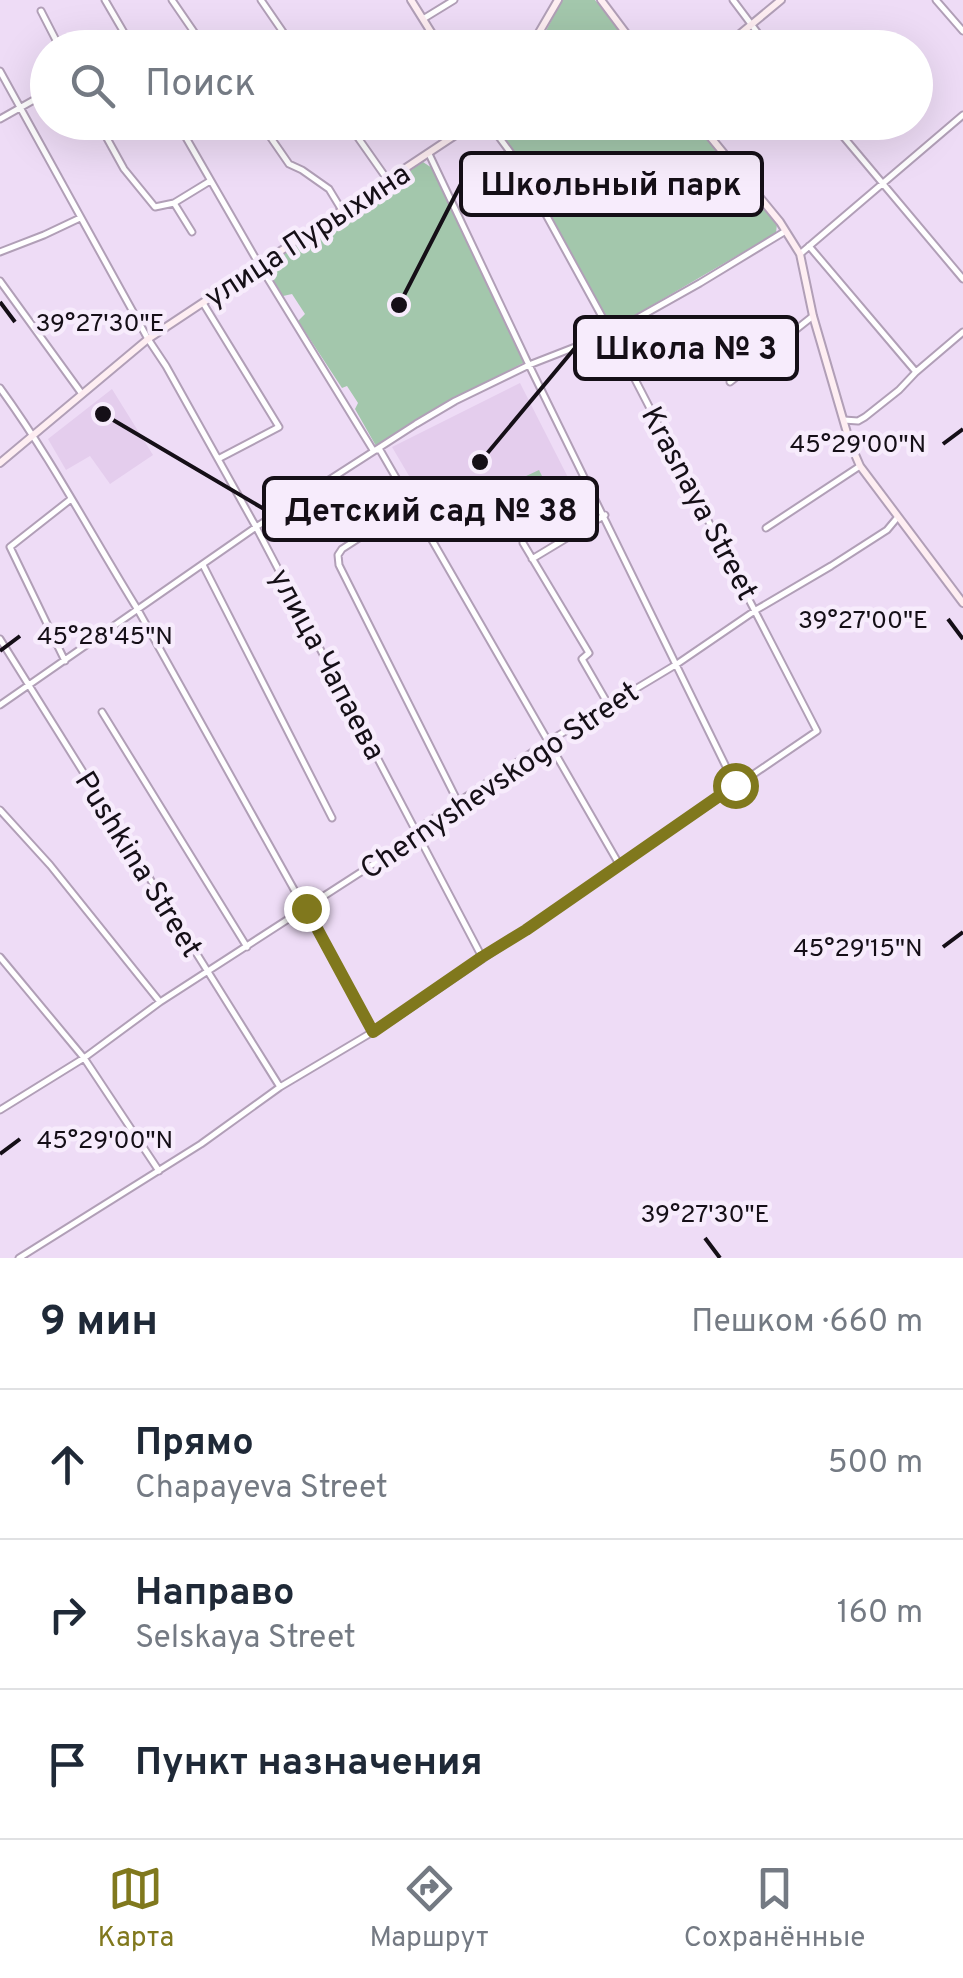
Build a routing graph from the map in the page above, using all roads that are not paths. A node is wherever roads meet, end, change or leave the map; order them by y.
1 (106, 0) edge
2 (172, 0) edge
3 (261, 0) edge
4 (411, 0) edge
5 (454, 0) edge
6 (558, 0) edge
7 (600, 0) edge
8 (732, 0) edge
9 (781, 0) edge
10 (936, 0) edge
11 (41, 11) dead end
12 (423, 19) junction
13 (751, 25) junction
14 (51, 30) edge
15 (123, 30) edge
16 (193, 30) edge
17 (282, 30) edge
18 (430, 30) edge
19 (540, 30) edge
20 (623, 30) edge
21 (745, 30) edge
22 (755, 30) edge
23 (963, 32) edge
24 (0, 71) edge
25 (30, 102) edge
26 (20, 108) junction
27 (963, 114) edge
28 (0, 119) edge
29 (30, 126) edge
30 (38, 140) edge
31 (108, 140) edge
32 (187, 140) edge
33 (272, 140) edge
34 (359, 140) edge
35 (450, 140) edge
36 (501, 140) edge
37 (713, 140) edge
38 (846, 140) edge
39 (933, 140) edge
40 (933, 140) edge
41 (430, 154) junction
42 (210, 180) junction
43 (388, 182) junction
44 (882, 184) junction
45 (174, 203) junction
46 (343, 212) junction
47 (81, 217) junction
48 (192, 232) dead end
49 (784, 232) junction
50 (809, 246) junction
51 (0, 252) edge
52 (800, 254) junction
53 (260, 266) junction
54 (963, 279) edge
55 (0, 281) edge
56 (203, 303) junction
57 (813, 316) junction
58 (611, 332) junction
59 (963, 332) edge
60 (148, 339) junction
61 (529, 365) junction
62 (916, 372) junction
63 (730, 382) dead end
64 (0, 388) edge
65 (82, 394) junction
66 (843, 420) junction
67 (34, 434) junction
68 (373, 450) junction
69 (218, 459) junction
70 (0, 462) edge
71 (860, 466) junction
72 (406, 496) junction
73 (71, 499) junction
74 (604, 515) junction
75 (898, 518) junction
76 (256, 527) junction
77 (766, 528) dead end
78 (523, 543) dead end
79 (532, 559) junction
80 (203, 564) junction
81 (963, 603) edge
82 (138, 610) junction
83 (756, 610) junction
84 (0, 639) edge
85 (65, 661) junction
86 (677, 664) junction
87 (28, 687) junction
88 (608, 704) junction
89 (0, 706) edge
90 (102, 712) dead end
91 (549, 740) junction
92 (735, 785) junction
93 (458, 802) junction
94 (0, 810) edge
95 (332, 818) dead end
96 (415, 831) junction
97 (619, 864) junction
98 (306, 908) junction
99 (247, 947) junction
100 (0, 956) edge
101 (482, 957) junction
102 (206, 973) junction
103 (160, 1002) junction
104 (373, 1032) junction
105 (84, 1058) junction
106 (280, 1088) junction
107 (2, 1106) edge
108 (158, 1172) junction
109 (19, 1258) edge

1 - 15 street
2 - 16 street
3 - 17 street
4 - 12 street
5 - 12 street
6 - 19 street
7 - 20 street
8 - 13 street
9 - 13 street
10 - 23 street
11 - 14 street
12 - 18 street
13 - 21 street
13 - 22 street
24 - 26 street, улица Чапаева
25 - 26 street
26 - 28 street
26 - 29 street, улица Чапаева
27 - 40 street
30 - 47 street, улица Чапаева
31 - 45 street
32 - 42 street
33 - 46 street
34 - 43 street
35 - 41 street, улица Пурыхина
36 - 58 street, Krasnaya Street
37 - 49 street
38 - 44 street
39 - 44 street
41 - 43 street, улица Пурыхина
41 - 61 street
42 - 45 street
42 - 53 street
43 - 46 street, улица Пурыхина
44 - 50 street
44 - 54 street
45 - 48 street
46 - 53 street, улица Пурыхина
47 - 51 street
47 - 60 street, улица Чапаева
49 - 52 street
49 - 58 street
50 - 52 street
50 - 62 street
52 - 57 street
53 - 56 street, улица Пурыхина
53 - 68 street
55 - 65 street
56 - 60 street, улица Пурыхина
56 - 69 street
57 - 63 street
57 - 66 street
58 - 61 street
58 - 83 street, Krasnaya Street
59 - 62 street
60 - 65 street, улица Пурыхина
60 - 69 street, улица Чапаева
61 - 68 street
61 - 74 street
62 - 66 street
64 - 67 street
65 - 67 street, улица Пурыхина
66 - 71 street
67 - 70 street, улица Пурыхина
67 - 73 street
68 - 72 street
68 - 76 street
69 - 76 street, улица Чапаева
71 - 75 street
71 - 77 street
72 - 91 street
72 - 93 street
73 - 82 street
73 - 85 street
74 - 79 street
74 - 86 street
75 - 81 street
75 - 83 street, Chernyshevskogo Street
76 - 80 street
76 - 96 street, улица Чапаева
78 - 79 street
79 - 88 street
80 - 82 street
80 - 95 street
82 - 85 street
82 - 98 street
83 - 86 street, Chernyshevskogo Street
83 - 92 street, Krasnaya Street
84 - 87 street, Pushkina Street
85 - 87 street
86 - 88 street, Chernyshevskogo Street
86 - 92 street
87 - 89 street
87 - 102 street, Pushkina Street
88 - 91 street, Chernyshevskogo Street
90 - 99 street
91 - 93 street, Chernyshevskogo Street
91 - 97 street
92 - 97 street
93 - 96 street, Chernyshevskogo Street
94 - 103 street
96 - 98 street, Chernyshevskogo Street
96 - 101 street, улица Чапаева
97 - 101 street
98 - 99 street, Chernyshevskogo Street
98 - 104 street
99 - 102 street, Chernyshevskogo Street
100 - 105 street
101 - 104 street
102 - 103 street, Chernyshevskogo Street
102 - 106 street, Pushkina Street
103 - 105 street, Chernyshevskogo Street
104 - 106 street
105 - 107 street, Chernyshevskogo Street
105 - 108 street
106 - 108 street
108 - 109 street

